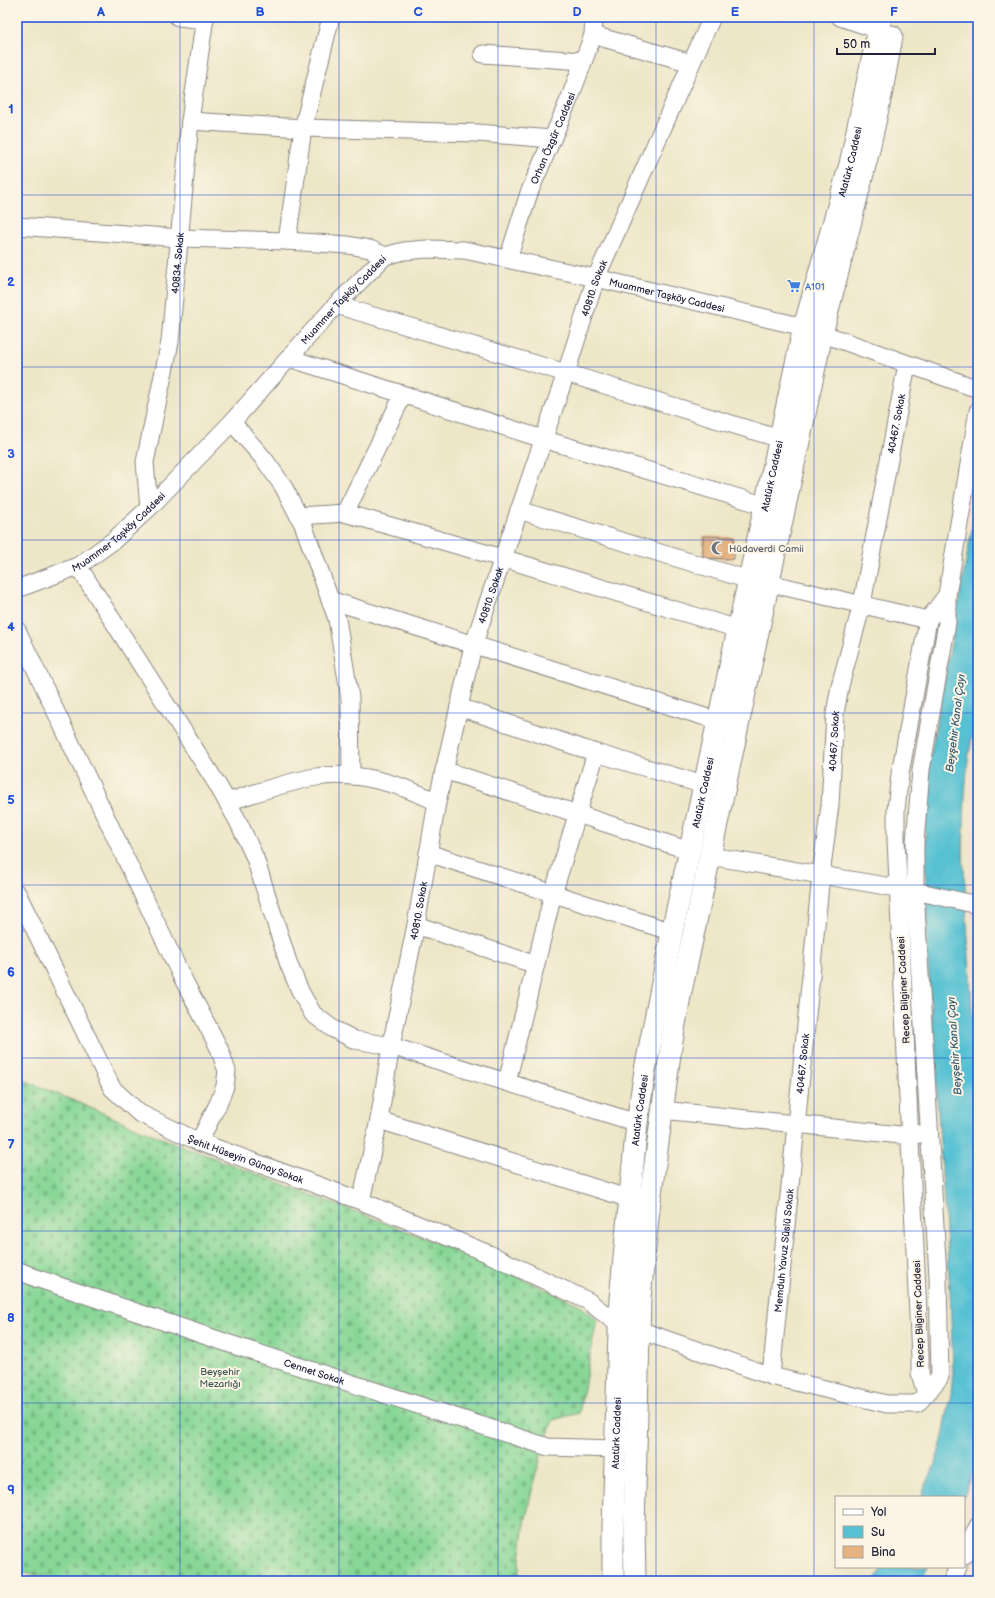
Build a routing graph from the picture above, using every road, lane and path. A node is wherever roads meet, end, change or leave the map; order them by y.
1 (178, 17) edge
2 (331, 17) edge
3 (594, 17) edge
4 (712, 17) edge
5 (840, 17) edge
6 (895, 17) edge
7 (205, 19) edge
8 (880, 24) edge
9 (593, 35) junction
10 (482, 54) dead end
11 (583, 61) junction
12 (692, 63) junction
13 (190, 121) junction
14 (303, 128) junction
15 (552, 139) junction
16 (17, 226) edge
17 (180, 238) junction
18 (286, 241) junction
19 (385, 256) junction
20 (508, 259) junction
21 (596, 278) junction
22 (336, 305) junction
23 (813, 331) junction
24 (289, 358) junction
25 (907, 364) junction
26 (566, 373) junction
27 (978, 389) edge
28 (403, 395) junction
29 (978, 411) edge
30 (232, 422) junction
31 (543, 439) junction
32 (780, 439) junction
33 (766, 506) junction
34 (149, 508) junction
35 (519, 510) junction
36 (345, 514) junction
37 (299, 516) junction
38 (502, 558) junction
39 (78, 566) junction
40 (759, 581) junction
41 (17, 589) edge
42 (947, 594) junction
43 (330, 600) junction
44 (862, 604) junction
45 (928, 620) junction
46 (738, 629) junction
47 (17, 630) edge
48 (473, 646) junction
49 (459, 707) junction
50 (718, 721) junction
51 (596, 753) junction
52 (444, 770) junction
53 (351, 775) junction
54 (704, 785) junction
55 (227, 802) junction
56 (437, 802) junction
57 (577, 814) junction
58 (690, 851) junction
59 (428, 853) junction
60 (710, 856) junction
61 (822, 875) junction
62 (907, 890) junction
63 (17, 893) edge
64 (553, 894) junction
65 (978, 905) edge
66 (416, 925) junction
67 (672, 932) junction
68 (536, 965) junction
69 (391, 1046) junction
70 (506, 1082) junction
71 (662, 1110) junction
72 (379, 1120) junction
73 (637, 1123) junction
74 (797, 1125) junction
75 (930, 1132) junction
76 (910, 1136) junction
77 (199, 1142) junction
78 (630, 1198) junction
79 (361, 1201) junction
80 (17, 1270) edge
81 (640, 1298) junction
82 (620, 1299) junction
83 (588, 1301) junction
84 (619, 1325) junction
85 (639, 1330) junction
86 (771, 1376) junction
87 (926, 1394) junction
88 (616, 1449) junction
89 (978, 1526) edge
90 (965, 1553) edge
91 (958, 1568) edge
92 (613, 1581) edge
93 (635, 1581) edge
94 (952, 1581) edge

1 - 7 street
2 - 14 street
3 - 9 street, Orhan Özgür Caddesi
4 - 12 street, 40810. Sokak
5 - 8 street
6 - 23 main road, Atatürk Caddesi
7 - 13 street, 40834. Sokak
8 - 23 main road, Atatürk Caddesi
9 - 11 street, Orhan Özgür Caddesi
9 - 12 street
10 - 11 street
11 - 15 street, Orhan Özgür Caddesi
12 - 21 street, 40810. Sokak
13 - 14 street
13 - 17 street, 40834. Sokak
14 - 15 street
14 - 18 street
15 - 20 street, Orhan Özgür Caddesi
16 - 17 street
17 - 18 street
17 - 34 street, 40834. Sokak
18 - 19 street
19 - 20 street, Muammer Taşköy Caddesi
19 - 22 street, Muammer Taşköy Caddesi
20 - 21 street, Muammer Taşköy Caddesi
21 - 23 street, Muammer Taşköy Caddesi
21 - 26 street, 40810. Sokak
22 - 24 street, Muammer Taşköy Caddesi
22 - 26 street
23 - 25 street, Muammer Taşköy Caddesi
23 - 32 main road, Atatürk Caddesi
23 - 40 main road, Atatürk Caddesi
24 - 28 street
24 - 30 street, Muammer Taşköy Caddesi
25 - 27 street, Muammer Taşköy Caddesi
25 - 44 street, 40467. Sokak
26 - 31 street, 40810. Sokak
26 - 32 street
28 - 31 street
28 - 36 street
29 - 42 street, Recep Bilginer Caddesi
30 - 34 street, Muammer Taşköy Caddesi
30 - 37 street
31 - 33 street
31 - 35 street, 40810. Sokak
32 - 33 main road, Atatürk Caddesi
33 - 40 main road, Atatürk Caddesi
34 - 39 street, Muammer Taşköy Caddesi
35 - 38 street, 40810. Sokak
35 - 40 street
36 - 37 street
36 - 38 street
37 - 43 street
38 - 46 street
38 - 48 street, 40810. Sokak
39 - 41 street, Muammer Taşköy Caddesi
39 - 55 street
40 - 44 street
40 - 46 main road, Atatürk Caddesi
40 - 60 main road, Atatürk Caddesi
42 - 45 street, Recep Bilginer Caddesi
42 - 62 street, Recep Bilginer Caddesi
43 - 48 street
43 - 53 street
44 - 45 street
44 - 61 street, 40467. Sokak
45 - 62 street, Recep Bilginer Caddesi
46 - 50 main road, Atatürk Caddesi
47 - 77 street
48 - 49 street, 40810. Sokak
48 - 50 street
49 - 51 street
49 - 52 street, 40810. Sokak
50 - 54 main road, Atatürk Caddesi
51 - 54 street
51 - 57 street
52 - 56 street, 40810. Sokak
52 - 57 street
53 - 55 street
53 - 56 street
54 - 58 main road, Atatürk Caddesi
55 - 69 street
56 - 59 street, 40810. Sokak
57 - 58 street
57 - 64 street
58 - 67 main road, Atatürk Caddesi
59 - 64 street
59 - 66 street, 40810. Sokak
60 - 61 street
60 - 71 main road, Atatürk Caddesi
61 - 62 street
61 - 74 street, 40467. Sokak
62 - 65 street
62 - 75 street, Recep Bilginer Caddesi
62 - 76 street, Recep Bilginer Caddesi
63 - 77 street, Şehit Hüseyin Günay Sokak
64 - 67 street
64 - 68 street
66 - 68 street
66 - 69 street, 40810. Sokak
67 - 73 main road, Atatürk Caddesi
68 - 70 street
69 - 70 street
69 - 72 street, 40810. Sokak
70 - 73 street
71 - 74 street
71 - 81 main road, Atatürk Caddesi
72 - 78 street
72 - 79 street, 40810. Sokak
73 - 78 main road, Atatürk Caddesi
74 - 76 street
74 - 86 street, Memduh Yavuz Süslü Sokak
75 - 76 street
75 - 87 street, Recep Bilginer Caddesi
76 - 87 street, Recep Bilginer Caddesi
77 - 79 street, Şehit Hüseyin Günay Sokak
78 - 82 main road, Atatürk Caddesi
79 - 83 street, Şehit Hüseyin Günay Sokak
80 - 88 street, Cennet Sokak
81 - 82 street
81 - 85 main road, Atatürk Caddesi
82 - 83 street
82 - 84 main road, Atatürk Caddesi
83 - 84 street, Şehit Hüseyin Günay Sokak
84 - 85 street, Recep Bilginer Caddesi
84 - 88 main road, Atatürk Caddesi
85 - 86 street, Recep Bilginer Caddesi
85 - 93 main road, Atatürk Caddesi
86 - 87 street, Recep Bilginer Caddesi
88 - 92 main road, Atatürk Caddesi
89 - 90 street
91 - 94 street

